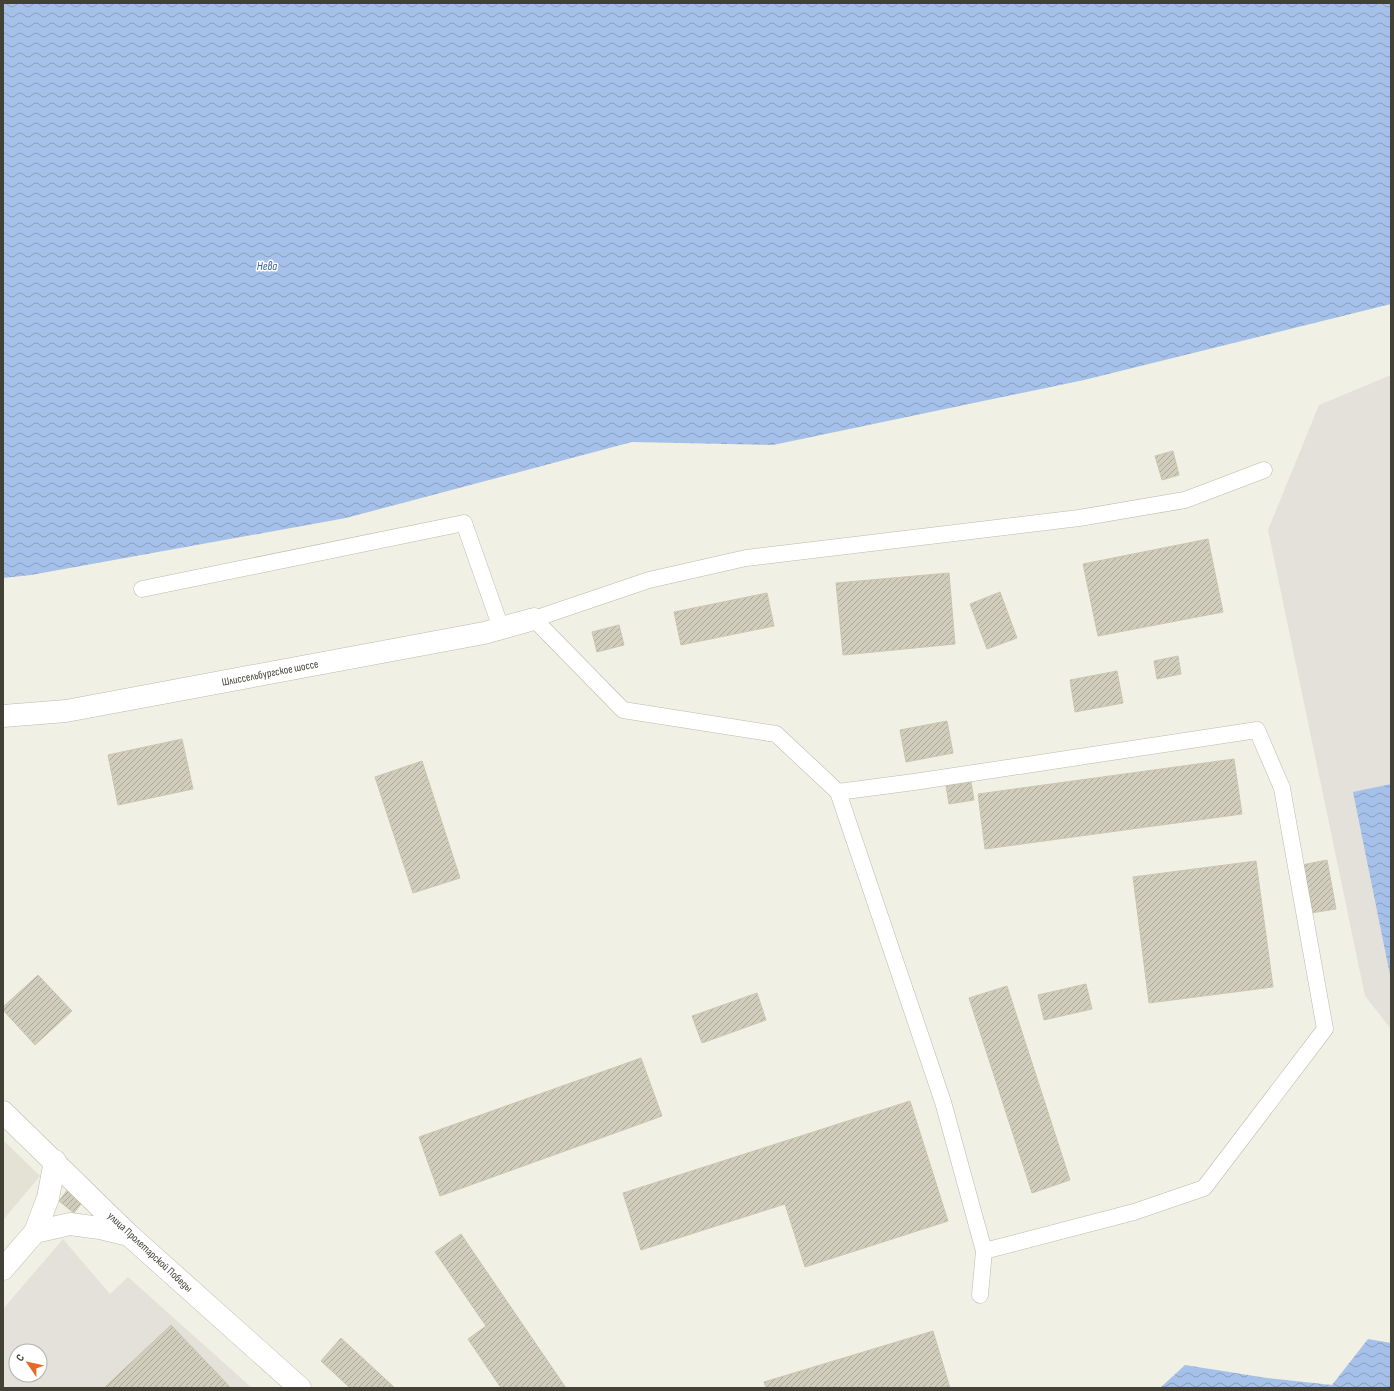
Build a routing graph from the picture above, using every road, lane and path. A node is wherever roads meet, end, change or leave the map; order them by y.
1 (1264, 470) dead end
2 (142, 589) dead end
3 (534, 619) junction
4 (501, 628) junction
5 (3, 716) edge
6 (838, 792) junction
7 (3, 1112) edge
8 (55, 1161) junction
9 (35, 1232) junction
10 (129, 1235) junction
11 (984, 1251) junction
12 (3, 1269) edge
13 (980, 1295) dead end
14 (300, 1388) edge

1 - 3 lane
2 - 4 lane
3 - 4 street, Шлиссельбургское шоссе
3 - 6 lane
4 - 5 street, Шлиссельбургское шоссе
6 - 11 lane
6 - 11 lane
7 - 8 street, улица Пролетарской Победы
8 - 9 street
8 - 10 street, улица Пролетарской Победы
9 - 10 street
9 - 12 street
10 - 14 street, улица Пролетарской Победы
11 - 13 lane

